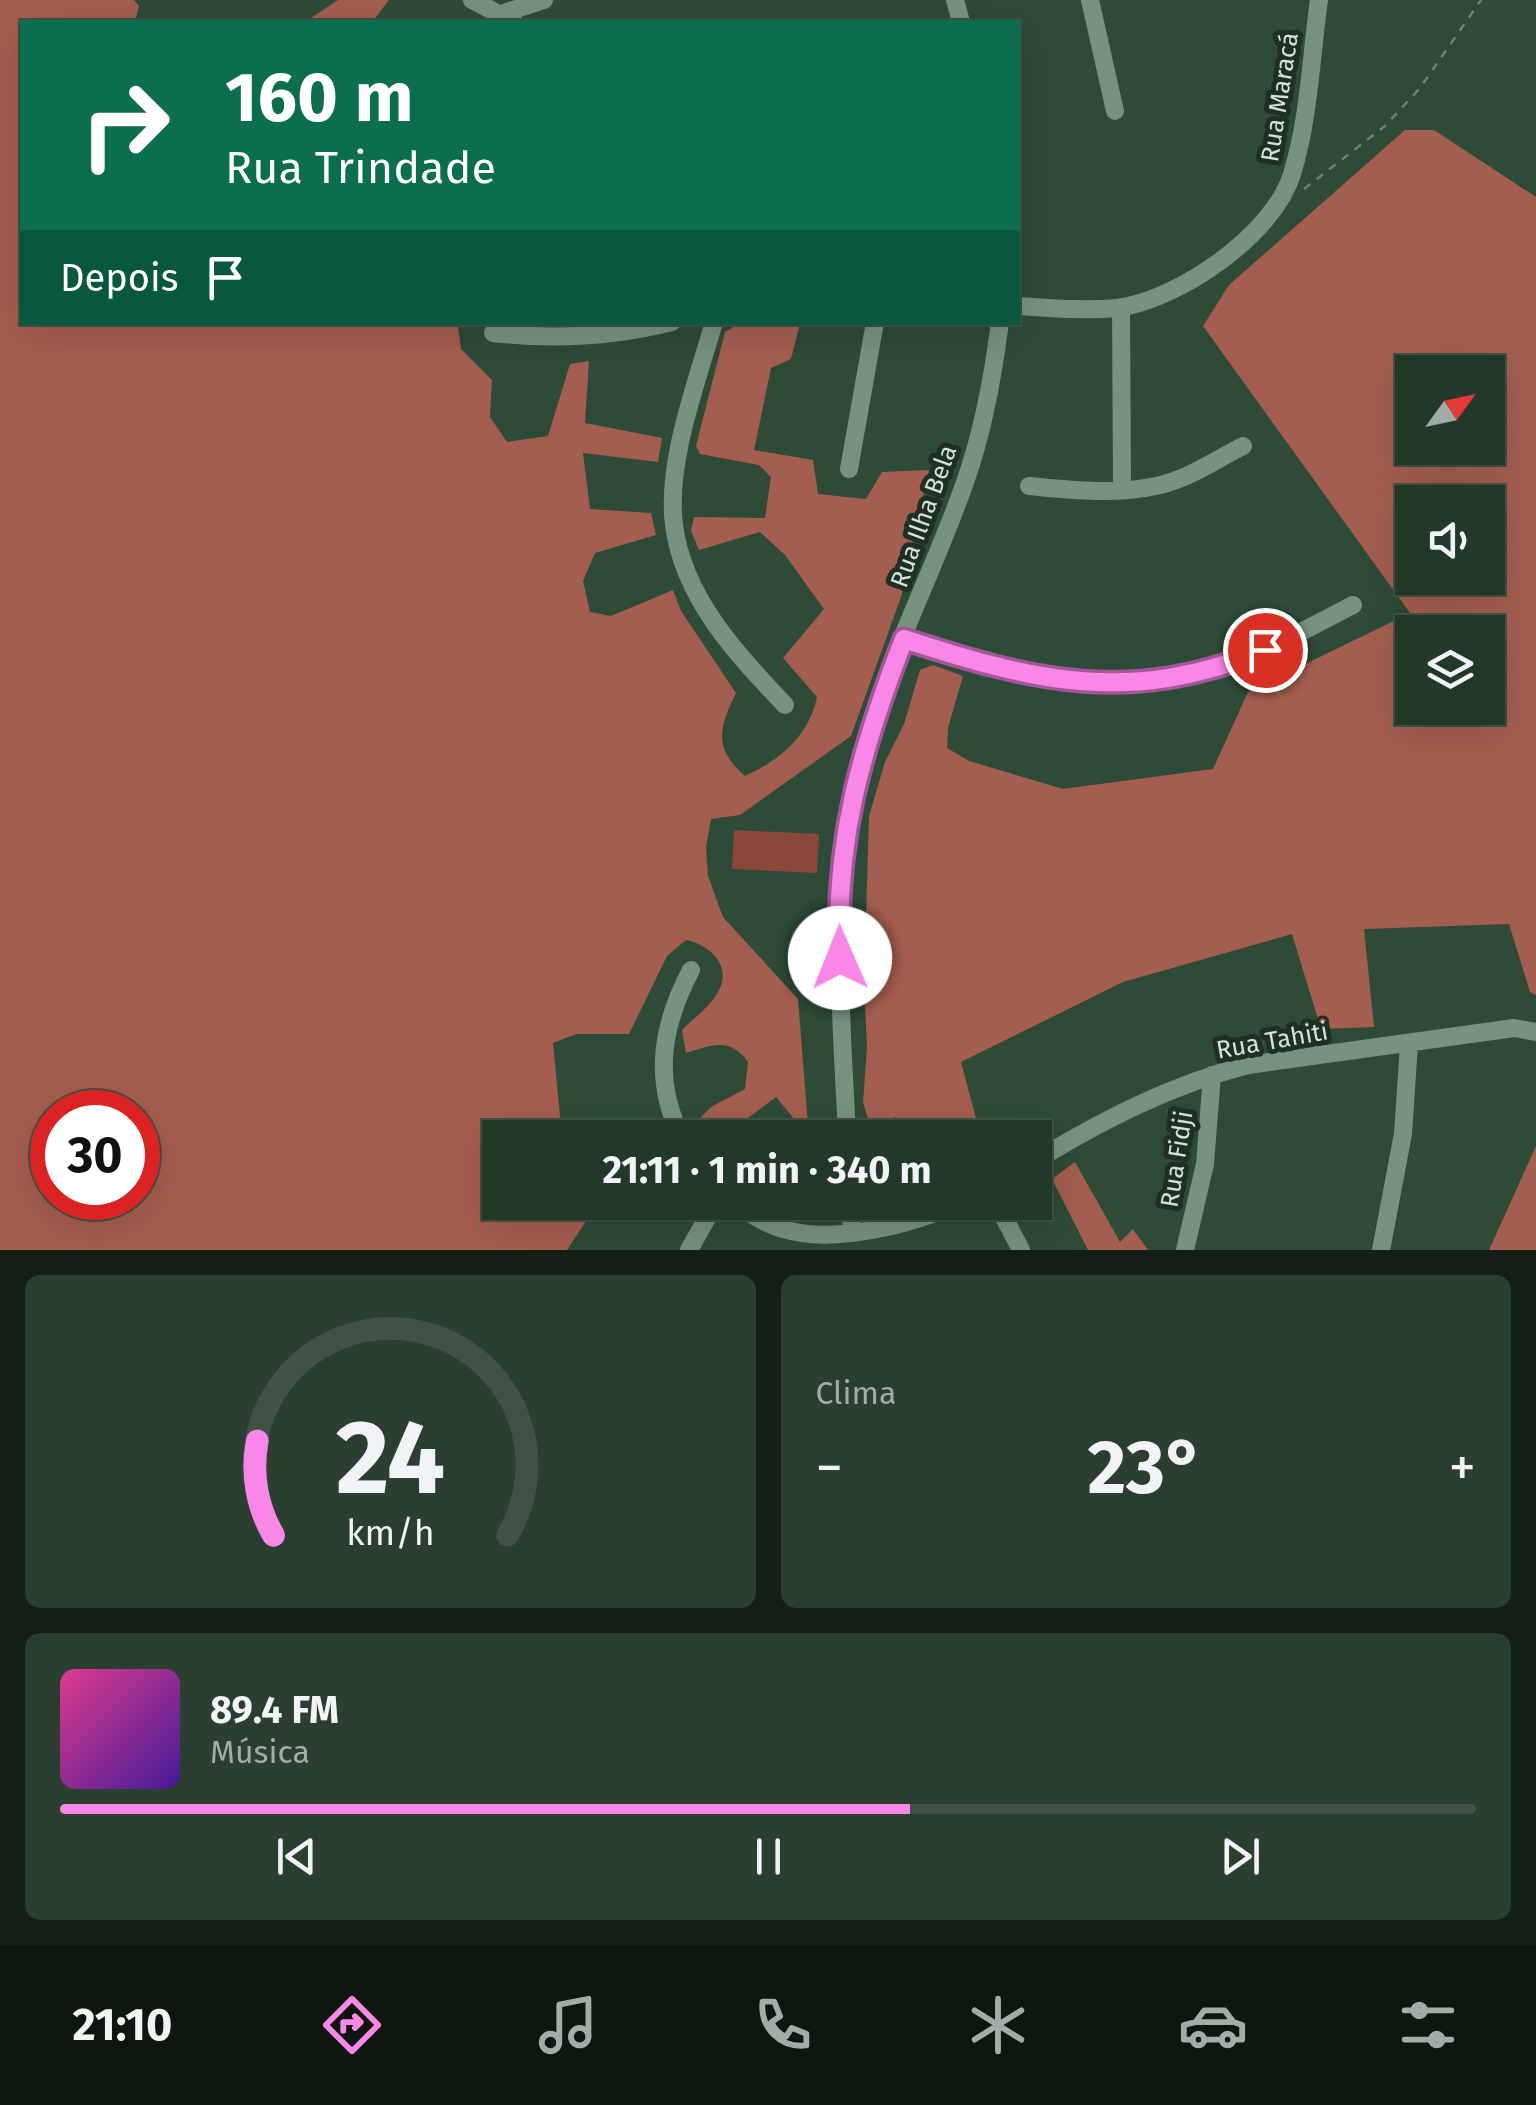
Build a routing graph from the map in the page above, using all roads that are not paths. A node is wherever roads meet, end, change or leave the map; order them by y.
1 (472, 0) edge
2 (544, 0) edge
3 (1090, 0) edge
4 (1319, 0) edge
5 (507, 18) edge
6 (1116, 112) dead end
7 (1020, 306) edge
8 (1121, 307) junction
9 (654, 325) edge
10 (713, 325) edge
11 (874, 325) edge
12 (1000, 325) edge
13 (493, 333) dead end
14 (1243, 446) dead end
15 (849, 469) dead end
16 (1029, 486) dead end
17 (1122, 490) junction
18 (1353, 605) dead end
19 (904, 639) junction
20 (785, 706) dead end
21 (690, 970) dead end
22 (1536, 1032) edge
23 (1409, 1044) junction
24 (1212, 1074) junction
25 (676, 1120) edge
26 (847, 1120) edge
27 (1052, 1153) edge
28 (706, 1220) edge
29 (766, 1220) edge
30 (851, 1220) edge
31 (912, 1220) edge
32 (1005, 1220) edge
33 (852, 1232) junction
34 (689, 1250) edge
35 (1020, 1250) edge
36 (1184, 1250) edge
37 (1380, 1250) edge

1 - 5 street
2 - 5 street
3 - 6 street
4 - 8 street, Rua Maracá
7 - 8 street, Rua Maracá
8 - 17 street
9 - 13 street
10 - 20 street
11 - 15 street
12 - 19 street, Rua Ilha Bela
14 - 17 street
16 - 17 street
18 - 19 street
19 - 26 street, Rua Ilha Bela
21 - 25 street
22 - 23 street, Rua Tahiti
23 - 24 street, Rua Tahiti
23 - 37 street
24 - 27 street, Rua Tahiti
24 - 36 street, Rua Fidji
28 - 34 street
29 - 33 street
30 - 33 street
31 - 33 street
32 - 35 street

